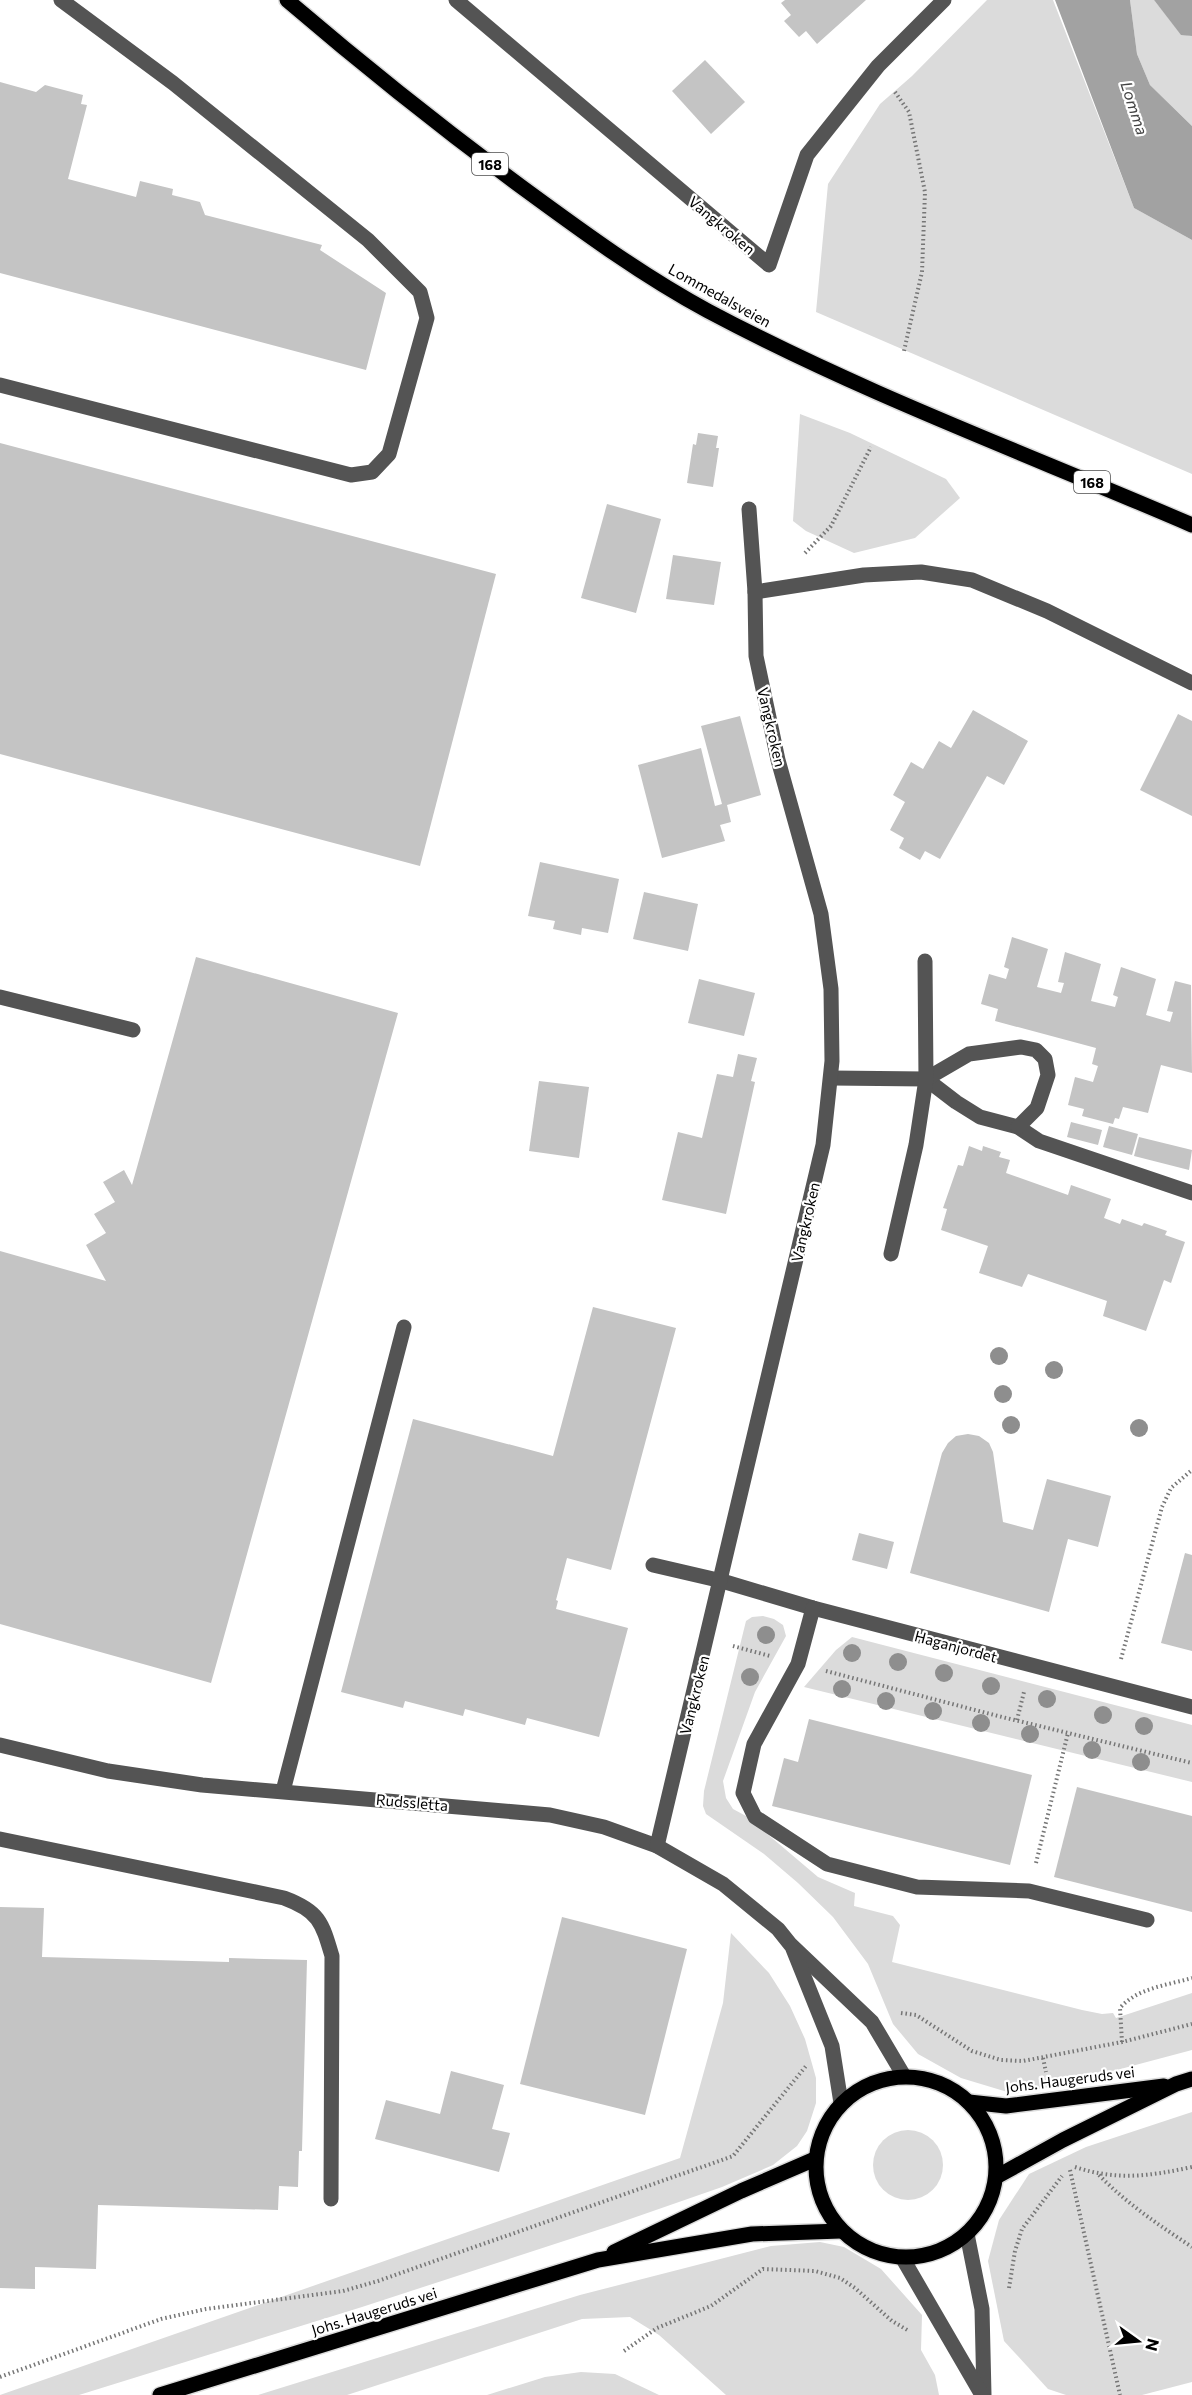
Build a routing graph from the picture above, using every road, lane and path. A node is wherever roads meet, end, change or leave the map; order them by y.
1 (61, 0) edge
2 (287, 0) edge
3 (456, 0) edge
4 (944, 0) edge
5 (878, 66) junction
6 (904, 351) dead end
7 (0, 385) edge
8 (870, 447) dead end
9 (749, 508) dead end
10 (1192, 525) edge
11 (803, 556) dead end
12 (755, 592) junction
13 (1192, 683) edge
14 (925, 961) dead end
15 (0, 997) edge
16 (133, 1029) dead end
17 (831, 1078) junction
18 (926, 1078) junction
19 (1018, 1127) junction
20 (1192, 1193) edge
21 (891, 1254) dead end
22 (404, 1327) dead end
23 (1192, 1470) edge
24 (652, 1565) dead end
25 (722, 1581) junction
26 (813, 1608) junction
27 (733, 1646) dead end
28 (798, 1664) junction
29 (1114, 1686) junction
30 (1192, 1707) edge
31 (1068, 1733) junction
32 (0, 1745) edge
33 (1192, 1763) edge
34 (283, 1791) junction
35 (0, 1839) edge
36 (657, 1846) junction
37 (1029, 1891) junction
38 (1147, 1920) dead end
39 (790, 1944) junction
40 (1192, 1978) edge
41 (891, 2011) dead end
42 (1192, 2024) edge
43 (1122, 2042) junction
44 (810, 2061) dead end
45 (904, 2076) junction
46 (1192, 2079) edge
47 (1176, 2084) junction
48 (969, 2102) junction
49 (842, 2103) junction
50 (815, 2159) junction
51 (1069, 2166) junction
52 (1192, 2167) edge
53 (1099, 2175) junction
54 (996, 2177) junction
55 (331, 2199) dead end
56 (841, 2231) junction
57 (967, 2234) junction
58 (1192, 2247) edge
59 (903, 2259) junction
60 (598, 2260) junction
61 (1006, 2294) dead end
62 (912, 2331) dead end
63 (624, 2351) dead end
64 (0, 2377) edge
65 (160, 2395) edge
66 (983, 2395) edge
67 (1120, 2395) edge

1 - 7 street
2 - 10 main road, Lommedalsveien / 168
3 - 5 street, Vangkroken
4 - 5 street, Vangkroken
5 - 6 path
8 - 11 path
9 - 12 street, Vangkroken
12 - 13 street
12 - 17 street, Vangkroken
14 - 18 street
15 - 16 street
17 - 18 street
17 - 25 street, Vangkroken
18 - 19 street
18 - 19 street
18 - 21 street
19 - 20 street
22 - 34 street
23 - 29 path
24 - 25 street, Haganjordet
25 - 26 street, Haganjordet
25 - 36 street, Vangkroken
26 - 28 street
26 - 29 street, Haganjordet
27 - 28 path
28 - 31 path
28 - 37 street
29 - 30 street, Haganjordet
31 - 33 path
31 - 37 path
32 - 34 street, Rudssletta
34 - 36 street, Rudssletta
35 - 55 street
36 - 39 street, Rudssletta
37 - 38 street
39 - 45 street, Rudssletta
39 - 49 street, Rudssletta
40 - 43 path
41 - 43 path
42 - 43 path
44 - 64 path
45 - 48 main road
45 - 49 main road
46 - 47 main road, Johs. Haugeruds vei
47 - 48 main road, Johs. Haugeruds vei
47 - 54 main road, Johs. Haugeruds vei
48 - 54 main road
49 - 50 main road
50 - 56 main road
50 - 60 main road, Johs. Haugeruds vei
51 - 53 path
51 - 61 path
51 - 67 path
52 - 53 path
53 - 58 path
54 - 57 main road
56 - 59 main road
56 - 60 main road, Johs. Haugeruds vei
57 - 59 main road
57 - 66 street
59 - 66 street
60 - 65 main road, Johs. Haugeruds vei
62 - 63 path

